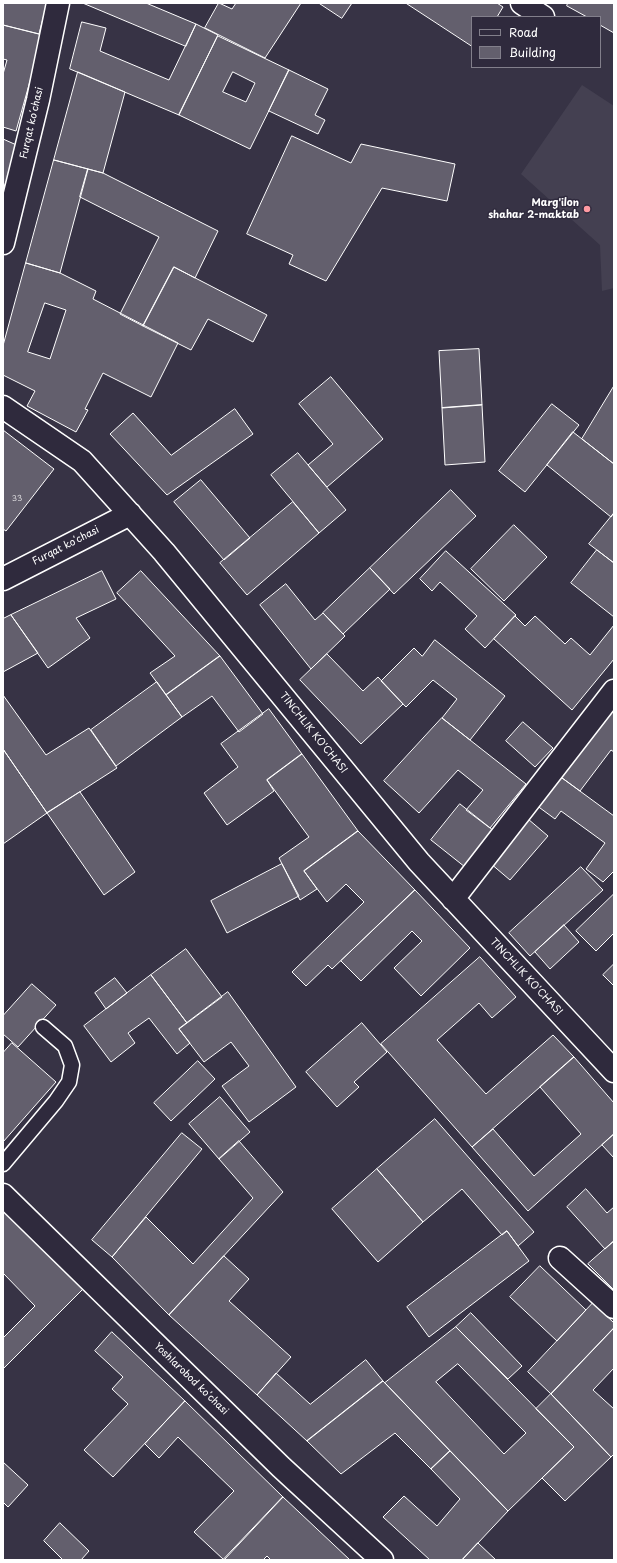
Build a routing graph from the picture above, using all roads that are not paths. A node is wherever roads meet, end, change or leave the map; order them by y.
1 (58, 3) edge
2 (522, 3) edge
3 (542, 16) edge
4 (3, 243) edge
5 (3, 407) edge
6 (130, 514) junction
7 (3, 579) edge
8 (614, 691) edge
9 (453, 899) junction
10 (43, 1027) dead end
11 (614, 1071) edge
12 (3, 1164) edge
13 (3, 1195) edge
14 (560, 1258) dead end
15 (614, 1308) edge
16 (382, 1560) edge

1 - 4 street, Furqat koʻchasi
2 - 3 street
5 - 6 street, TINCHLIK KO'CHASI
6 - 7 street, Furqat koʻchasi
6 - 9 street, TINCHLIK KO'CHASI
8 - 9 street
9 - 11 street, TINCHLIK KO'CHASI
10 - 12 lane
13 - 16 street, Yoshlarobod koʻchasi
14 - 15 street

